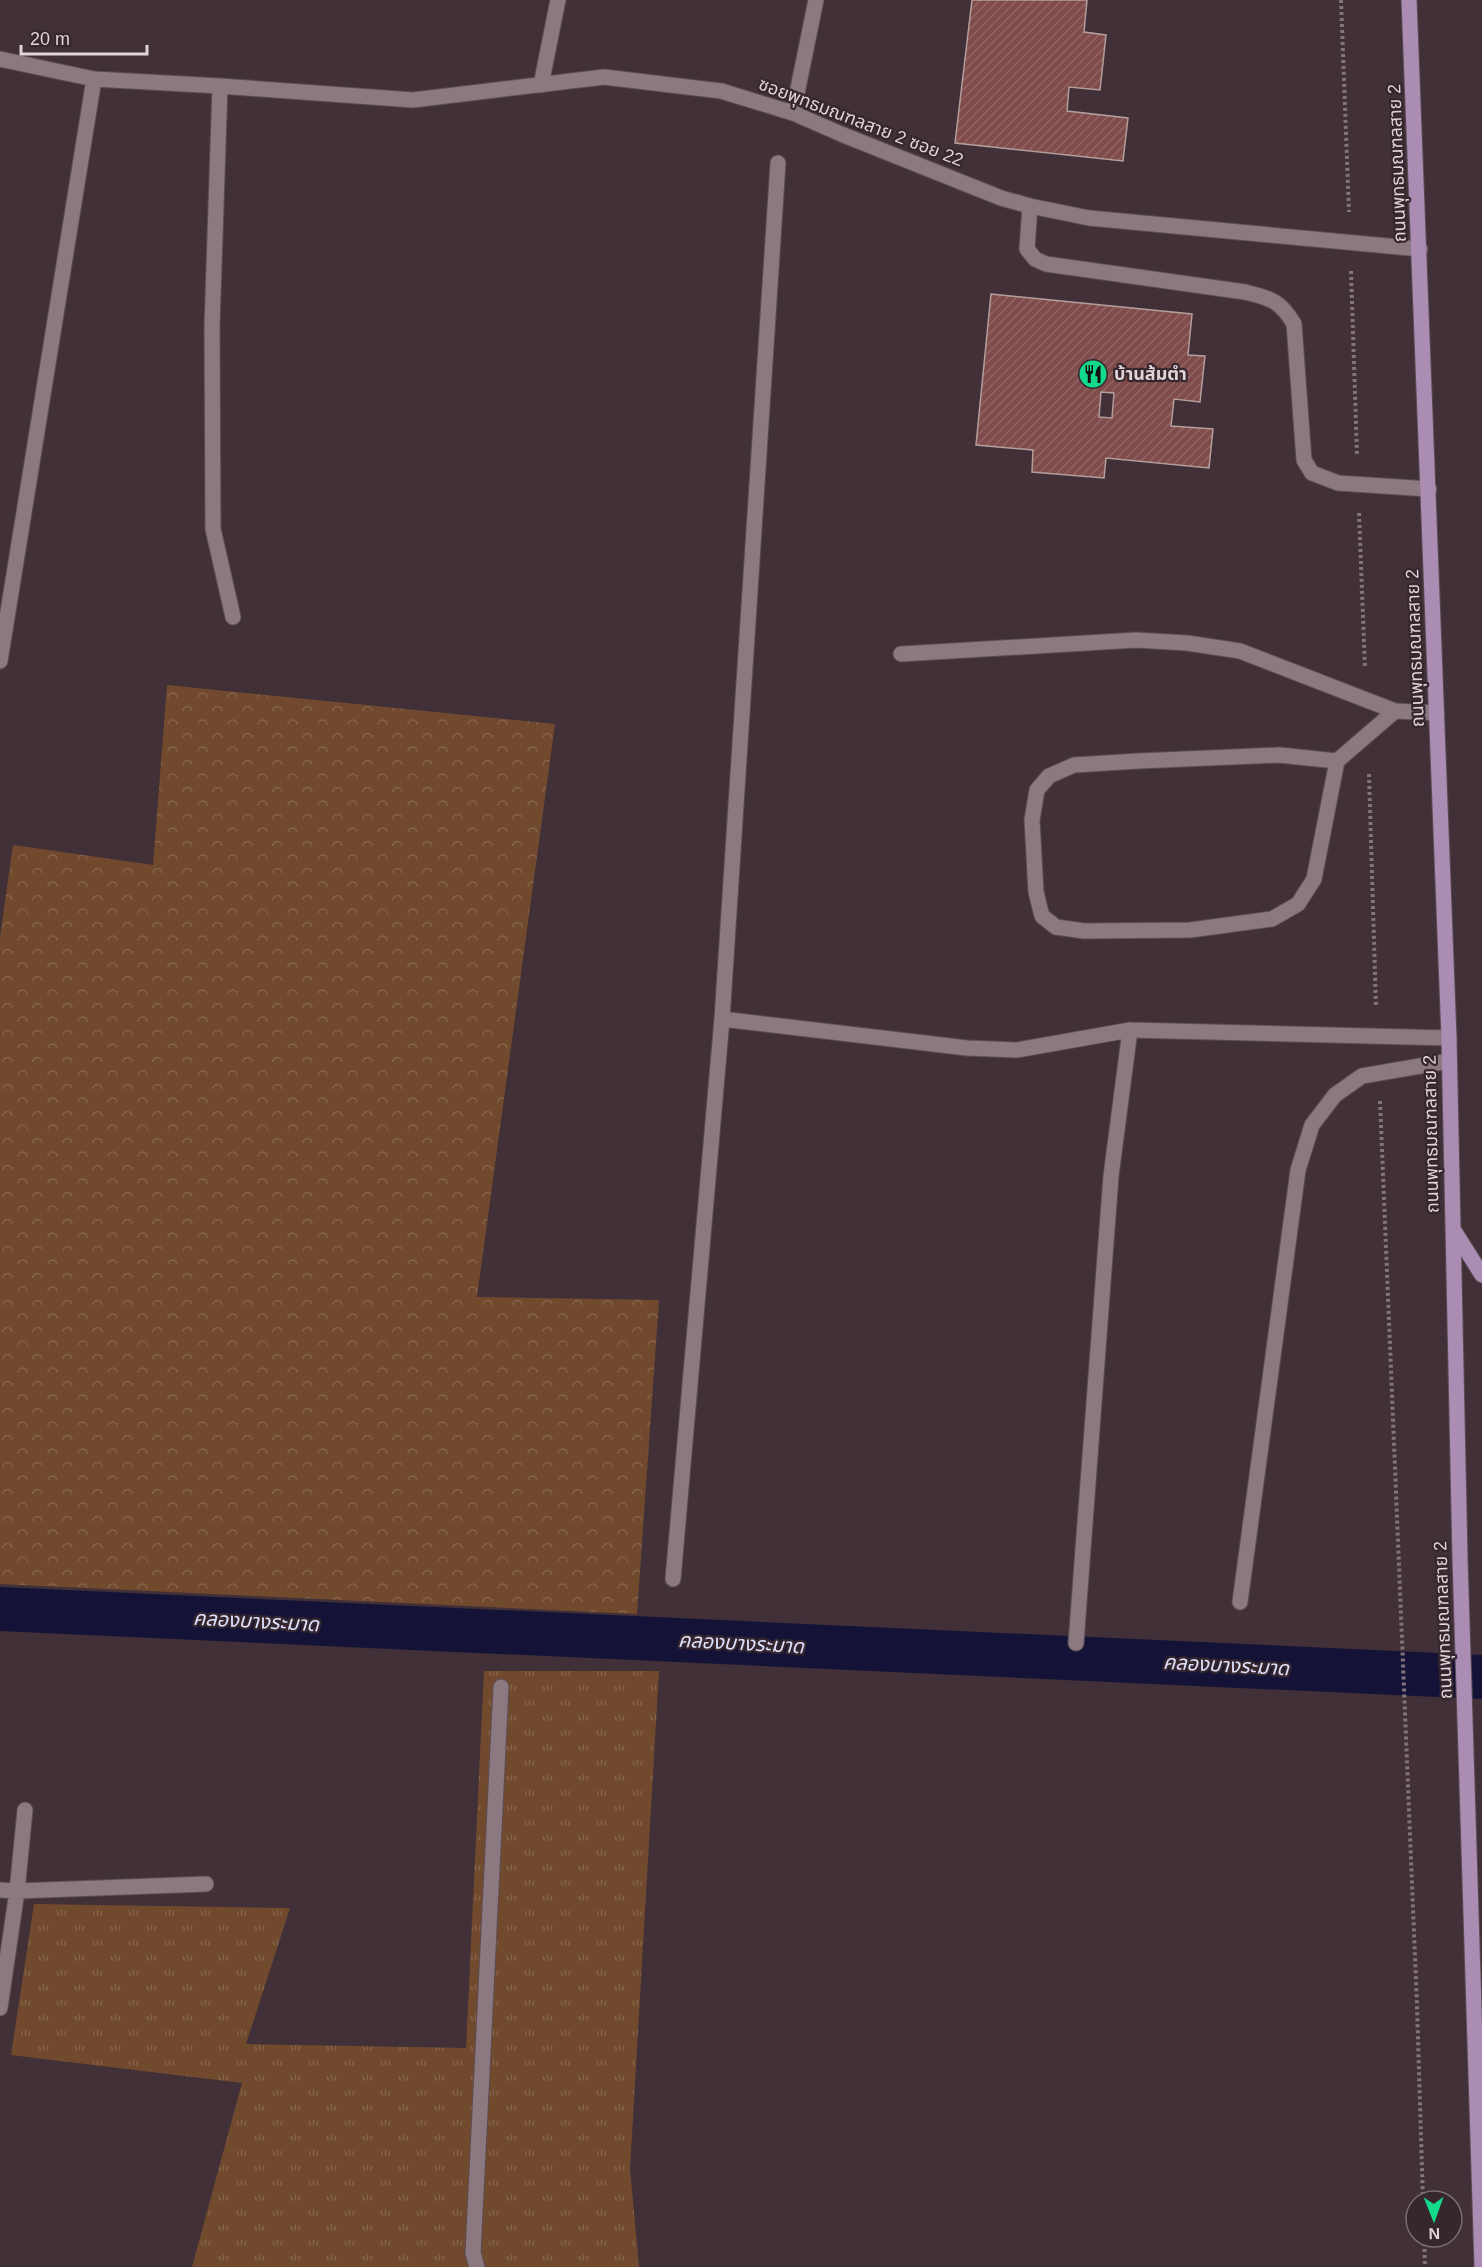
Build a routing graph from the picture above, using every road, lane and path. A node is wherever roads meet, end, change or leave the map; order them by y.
1 (558, 0) edge
2 (816, 0) edge
3 (1341, 0) edge
4 (1409, 0) edge
5 (0, 59) edge
6 (94, 79) junction
7 (541, 85) junction
8 (220, 86) junction
9 (794, 113) junction
10 (778, 163) dead end
11 (1030, 206) junction
12 (1350, 242) junction
13 (1420, 249) junction
14 (1358, 485) junction
15 (1429, 489) junction
16 (233, 617) dead end
17 (901, 654) dead end
18 (0, 661) edge
19 (1366, 701) junction
20 (1395, 711) junction
21 (1437, 713) junction
22 (1367, 735) junction
23 (1337, 761) junction
24 (723, 1019) junction
25 (1130, 1030) junction
26 (1377, 1036) junction
27 (1449, 1038) junction
28 (1449, 1061) junction
29 (1379, 1072) junction
30 (1452, 1228) junction
31 (1482, 1275) edge
32 (673, 1579) dead end
33 (1240, 1602) dead end
34 (1076, 1643) dead end
35 (501, 1687) dead end
36 (25, 1810) dead end
37 (206, 1884) dead end
38 (0, 1890) edge
39 (17, 1892) junction
40 (0, 2008) edge
41 (1423, 2189) edge
42 (1424, 2249) edge
43 (477, 2267) edge
44 (1425, 2267) edge
45 (1482, 2267) edge

1 - 7 street
2 - 9 street
3 - 12 path
4 - 13 main road, ถนนพุทธมณฑลสาย 2
5 - 6 street, ซอยพุทธมณฑลสาย 2 ซอย 22
6 - 8 street, ซอยพุทธมณฑลสาย 2 ซอย 22
6 - 18 street
7 - 8 street, ซอยพุทธมณฑลสาย 2 ซอย 22
7 - 9 street, ซอยพุทธมณฑลสาย 2 ซอย 22
8 - 16 street
9 - 11 street, ซอยพุทธมณฑลสาย 2 ซอย 22
10 - 24 street
11 - 12 street, ซอยพุทธมณฑลสาย 2 ซอย 22
11 - 14 street
12 - 13 street, ซอยพุทธมณฑลสาย 2 ซอย 22
12 - 14 path
13 - 15 main road, ถนนพุทธมณฑลสาย 2
14 - 15 street
14 - 19 path
15 - 21 main road, ถนนพุทธมณฑลสาย 2
17 - 19 street
19 - 20 street
20 - 21 street
20 - 22 street
21 - 27 main road, ถนนพุทธมณฑลสาย 2
22 - 23 street
22 - 26 path
23 - 23 street
24 - 25 street
24 - 32 street
25 - 26 street
25 - 34 street
26 - 27 street
27 - 28 main road, ถนนพุทธมณฑลสาย 2
28 - 29 street
28 - 30 main road, ถนนพุทธมณฑลสาย 2
29 - 33 street
29 - 41 path
30 - 31 main road
30 - 45 main road, ถนนพุทธมณฑลสาย 2
35 - 43 street
36 - 39 street
37 - 39 street
38 - 39 street
39 - 40 street
42 - 44 path

